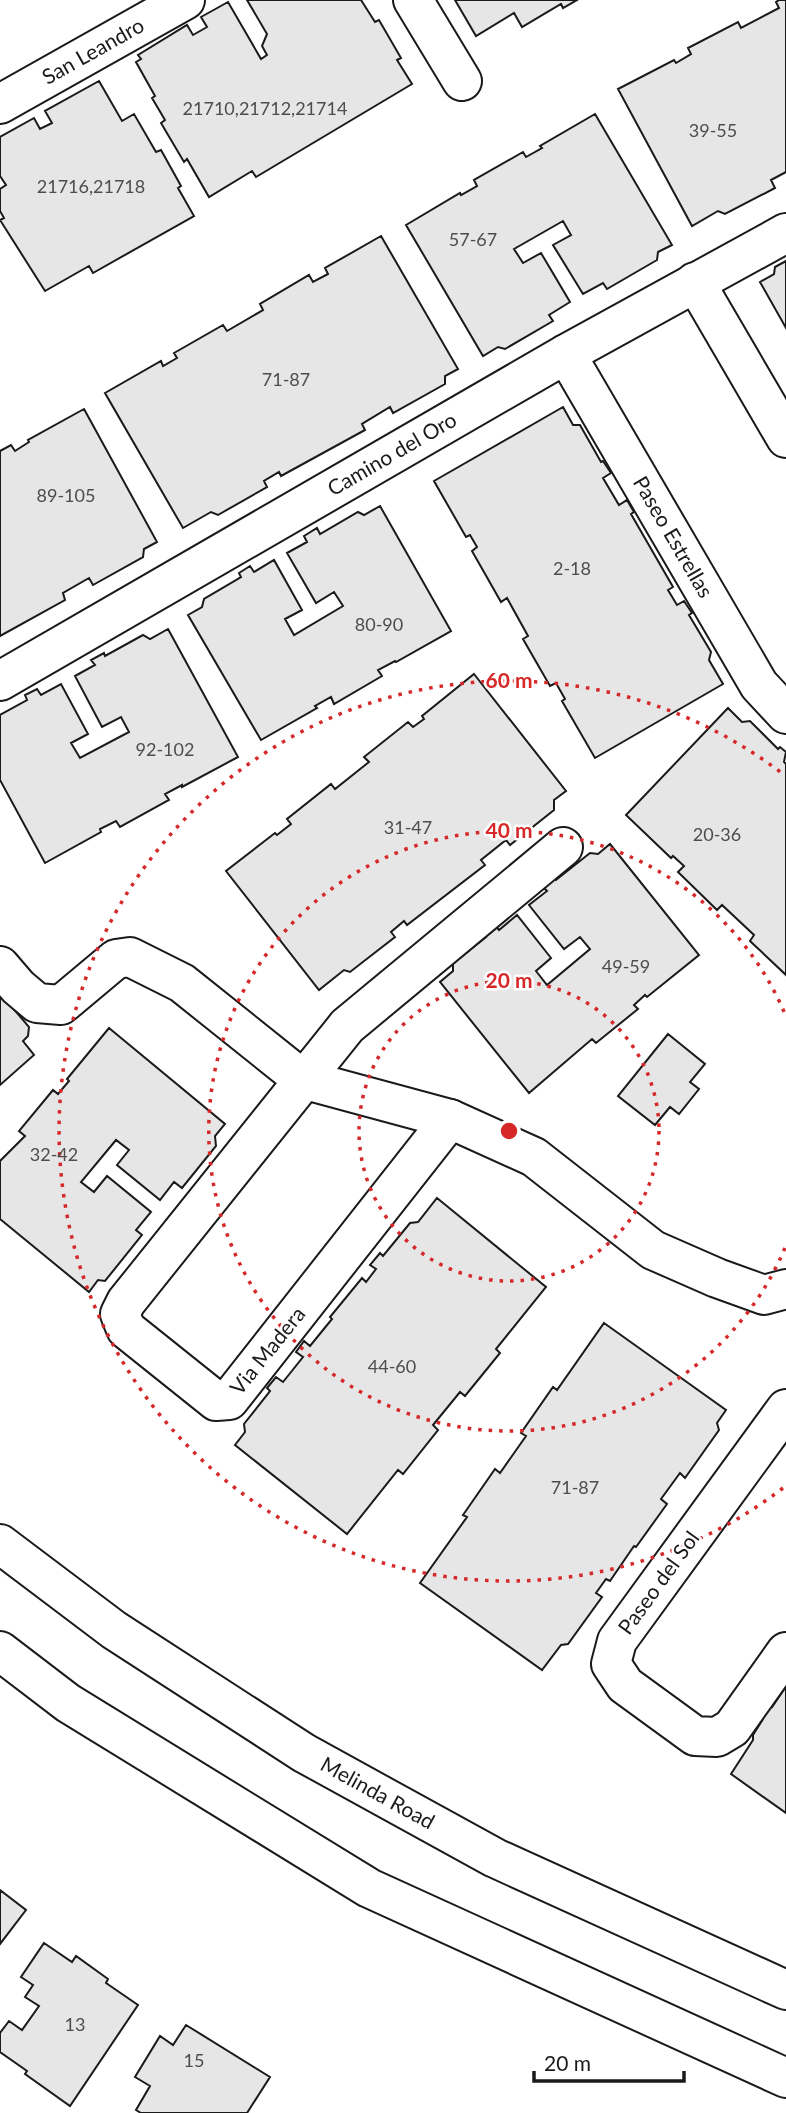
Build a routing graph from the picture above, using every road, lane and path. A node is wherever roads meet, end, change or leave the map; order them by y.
1 (185, 0) edge
2 (413, 0) edge
3 (462, 81) dead end
4 (0, 104) edge
5 (786, 233) edge
6 (695, 282) junction
7 (566, 354) junction
8 (786, 438) edge
9 (0, 681) edge
10 (786, 713) edge
11 (563, 848) dead end
12 (0, 966) edge
13 (302, 1079) junction
14 (450, 1119) junction
15 (786, 1289) edge
16 (786, 1409) edge
17 (0, 1544) edge
18 (0, 1651) edge
19 (786, 1652) edge
20 (786, 1990) edge
21 (786, 2078) edge

1 - 4 street, San Leandro
2 - 3 street
5 - 6 street, Camino del Oro
6 - 7 street, Camino del Oro
6 - 8 street
7 - 9 street, Camino del Oro
7 - 10 street, Paseo Estrellas
11 - 13 street, Via Madera
12 - 13 street
13 - 14 street
13 - 14 street, Via Madera
14 - 15 street
16 - 19 street, Paseo del Sol
17 - 20 street, Melinda Road
18 - 21 street

